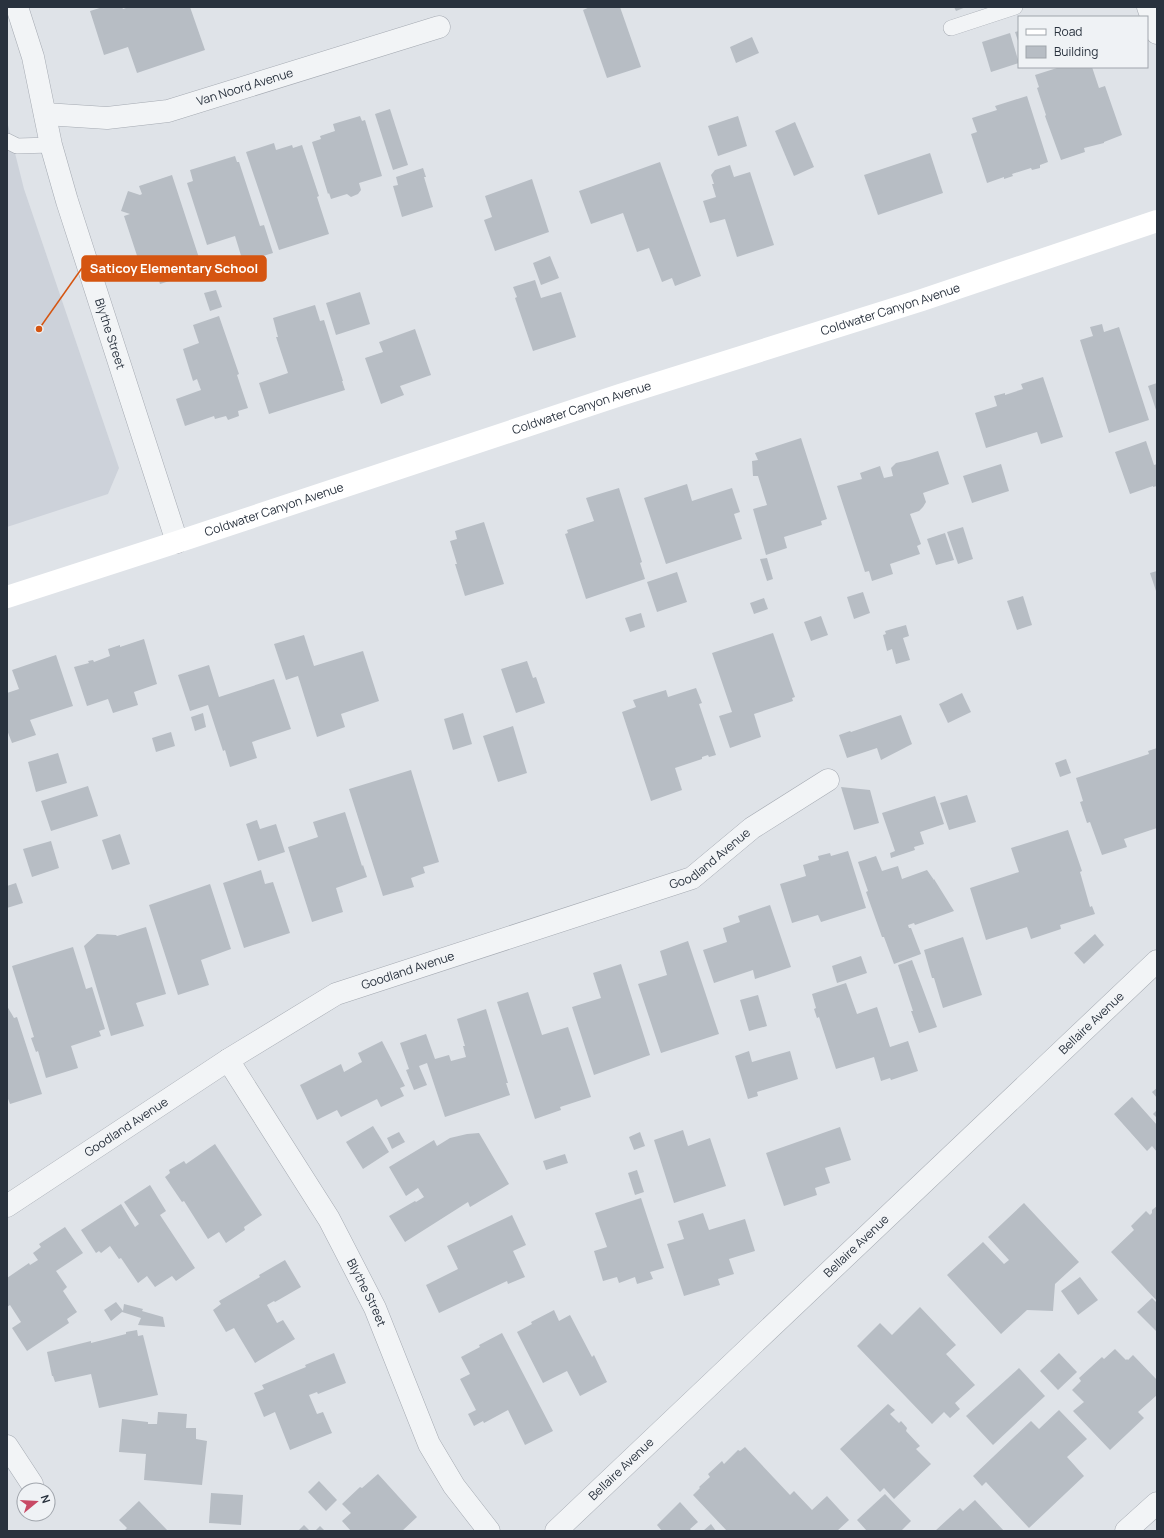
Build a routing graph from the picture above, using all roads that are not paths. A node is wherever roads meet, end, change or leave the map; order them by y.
1 (17, 7) edge
2 (1015, 7) edge
3 (1148, 7) edge
4 (439, 27) dead end
5 (951, 28) dead end
6 (1157, 33) edge
7 (46, 114) junction
8 (7, 141) edge
9 (51, 145) junction
10 (1157, 221) edge
11 (177, 542) junction
12 (7, 597) edge
13 (828, 780) dead end
14 (1157, 961) edge
15 (228, 1060) junction
16 (7, 1206) edge
17 (7, 1446) edge
18 (31, 1482) edge
19 (1157, 1503) edge
20 (489, 1531) edge
21 (556, 1531) edge
22 (1126, 1531) edge

1 - 7 street, Blythe Street
2 - 5 lane
3 - 6 street
4 - 7 street, Van Noord Avenue
7 - 9 street, Blythe Street
8 - 9 lane
9 - 11 street, Blythe Street
10 - 11 main road, Coldwater Canyon Avenue
11 - 12 main road, Coldwater Canyon Avenue
13 - 15 street, Goodland Avenue
14 - 21 street, Bellaire Avenue
15 - 16 street, Goodland Avenue
15 - 20 street, Blythe Street
17 - 18 street
19 - 22 street

